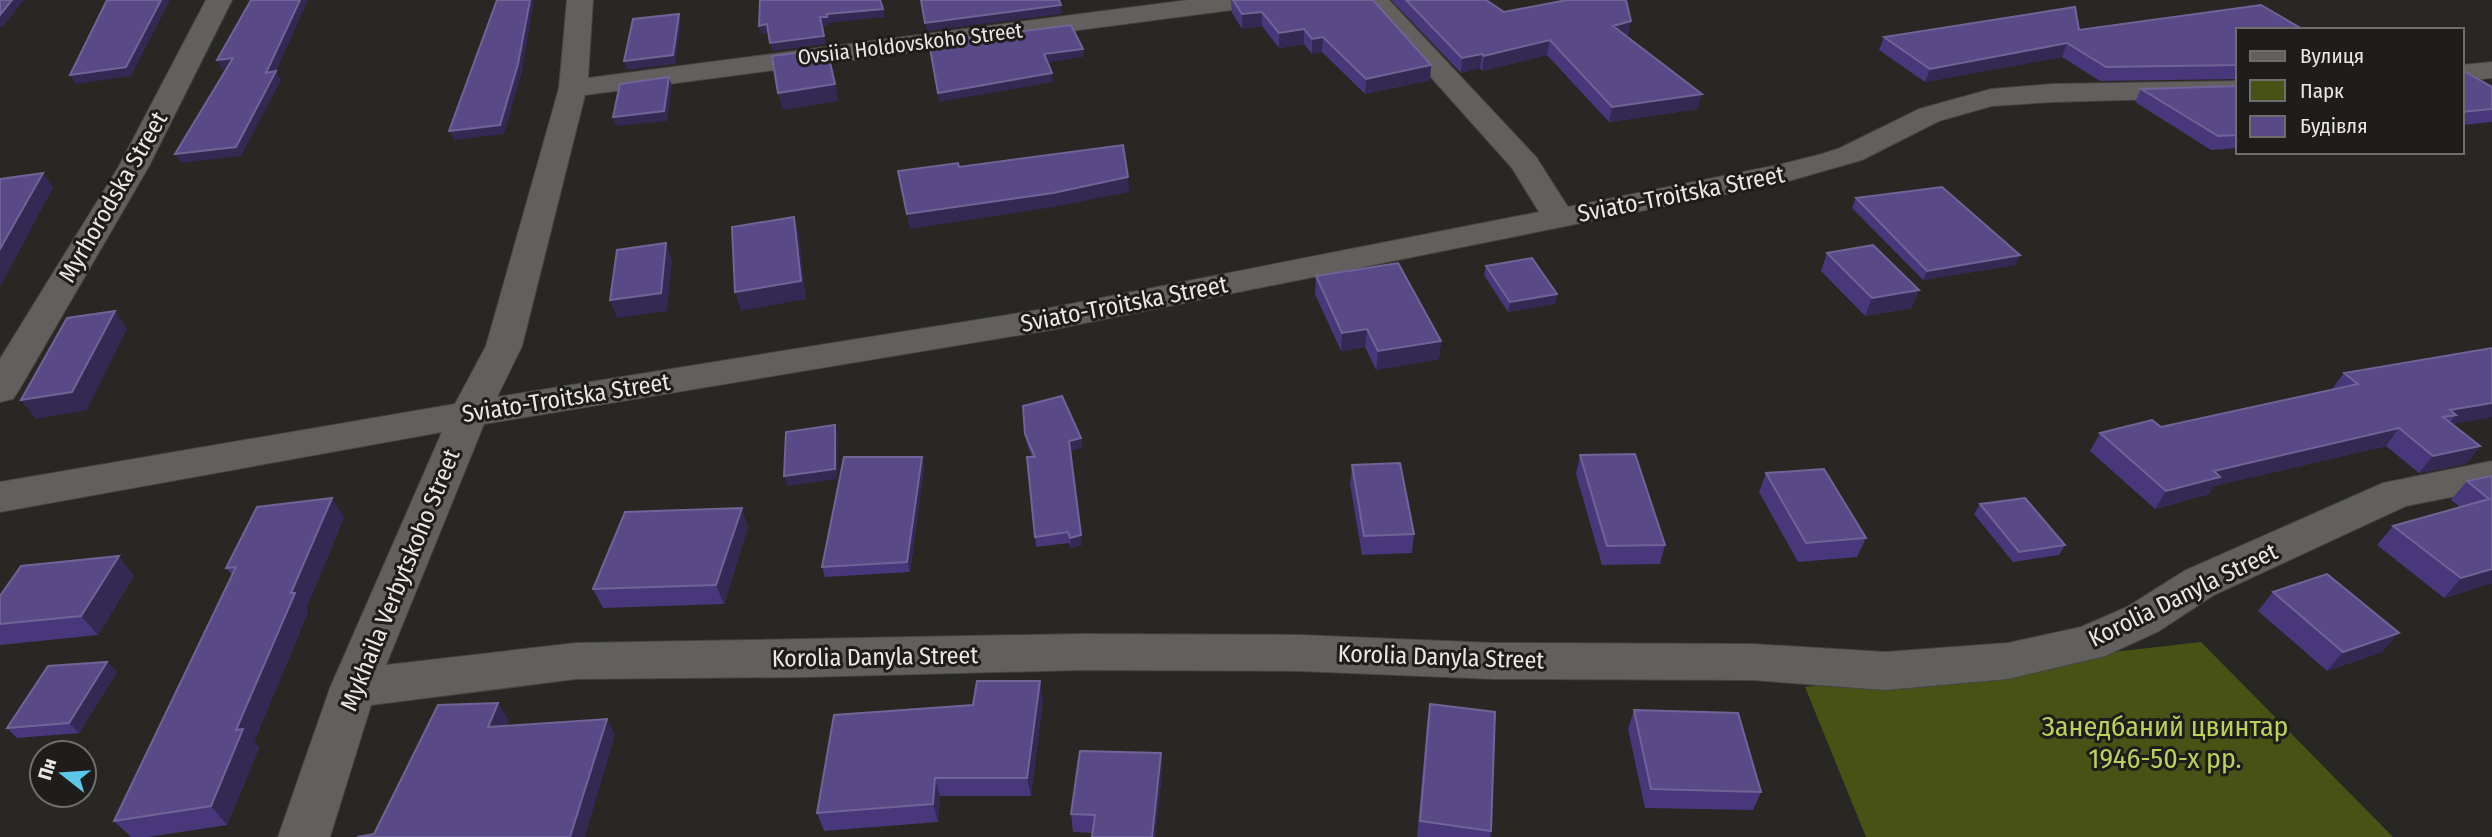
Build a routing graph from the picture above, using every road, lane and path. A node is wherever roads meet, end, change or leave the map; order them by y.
1 (219, 0) edge
2 (580, 0) edge
3 (1247, 0) edge
4 (1375, 0) edge
5 (2492, 70) edge
6 (2464, 73) edge
7 (573, 88) junction
8 (2236, 89) edge
9 (1559, 218) junction
10 (0, 390) edge
11 (469, 414) junction
12 (2492, 475) edge
13 (0, 497) edge
14 (353, 688) junction
15 (304, 837) edge

1 - 10 street, Myrhorodska Street
2 - 7 street, Mykhaila Verbytskoho Street
3 - 7 street, Ovsiia Holdovskoho Street
4 - 9 street
5 - 6 street
7 - 11 street, Mykhaila Verbytskoho Street
8 - 9 street, Sviato-Troitska Street
9 - 11 street, Sviato-Troitska Street
11 - 13 street, Sviato-Troitska Street
11 - 14 street, Mykhaila Verbytskoho Street
12 - 14 street, Korolia Danyla Street
14 - 15 street, Mykhaila Verbytskoho Street

